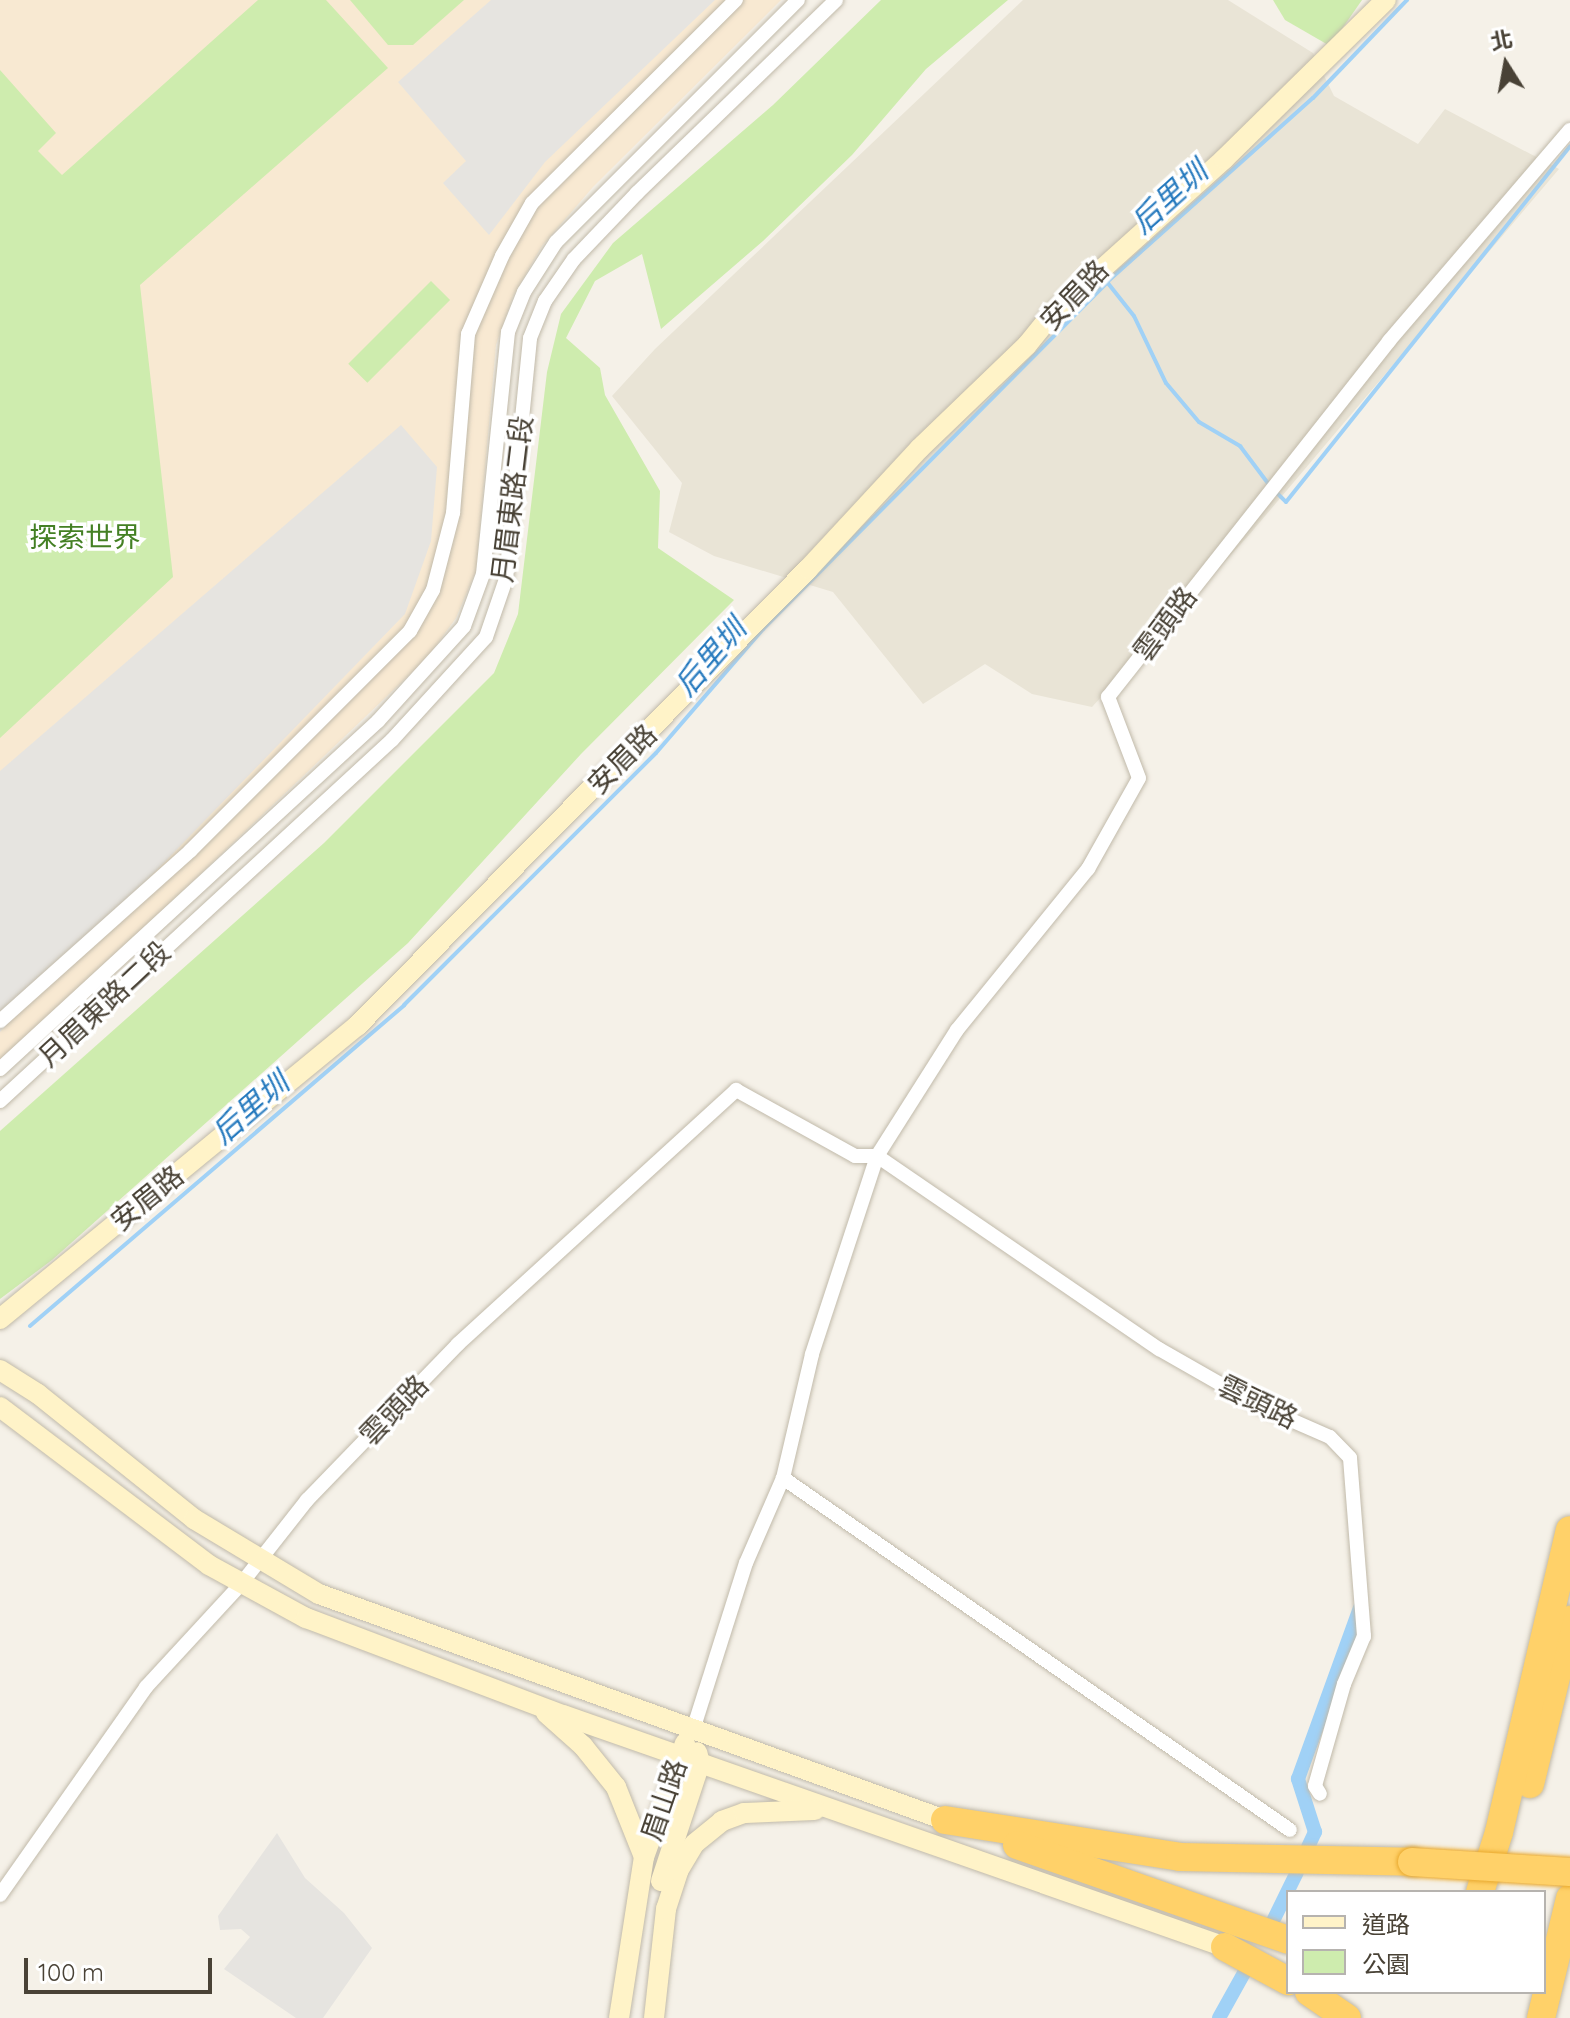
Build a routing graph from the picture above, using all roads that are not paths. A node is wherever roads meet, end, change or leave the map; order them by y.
1 (736, 0) edge
2 (798, 0) edge
3 (836, 0) edge
4 (1386, 0) edge
5 (1570, 130) edge
6 (0, 1021) edge
7 (0, 1069) edge
8 (0, 1101) edge
9 (877, 1156) junction
10 (0, 1319) edge
11 (0, 1370) edge
12 (0, 1407) edge
13 (783, 1478) junction
14 (1570, 1530) edge
15 (256, 1560) junction
16 (241, 1584) junction
17 (1570, 1620) edge
18 (537, 1705) junction
19 (692, 1733) junction
20 (678, 1753) junction
21 (700, 1763) junction
22 (1320, 1794) dead end
23 (831, 1810) junction
24 (945, 1820) junction
25 (1290, 1830) dead end
26 (644, 1857) junction
27 (1570, 1872) edge
28 (1481, 1890) edge
29 (1500, 1890) edge
30 (0, 1895) edge
31 (1570, 1898) edge
32 (1286, 1939) edge
33 (1225, 1947) junction
34 (1286, 1962) edge
35 (1286, 1980) edge
36 (1312, 1994) edge
37 (619, 2018) edge
38 (640, 2018) edge
39 (654, 2018) edge
40 (1347, 2018) edge
41 (1541, 2018) edge

1 - 6 street
2 - 7 street, 月眉東路二段
3 - 8 street, 月眉東路二段
4 - 10 street, 安眉路
5 - 9 street, 雲頭路
9 - 13 street, 雲頭路
9 - 15 street, 雲頭路
9 - 22 street, 雲頭路
11 - 15 street
12 - 16 street
13 - 19 street, 雲頭路
13 - 25 street
14 - 28 highway
15 - 16 street, 雲頭路
15 - 19 street
16 - 18 street
16 - 30 street, 雲頭路
17 - 29 highway
18 - 20 street
18 - 26 street
19 - 20 street, 眉山路
19 - 21 street, 眉山路
19 - 24 street
20 - 21 street
20 - 26 street, 眉山路
21 - 23 street
21 - 38 street, 眉山路
23 - 33 street
23 - 39 street
24 - 27 highway, bridge
24 - 32 highway
26 - 37 street, 眉山路
31 - 41 highway
33 - 34 highway
33 - 35 highway
36 - 40 highway

